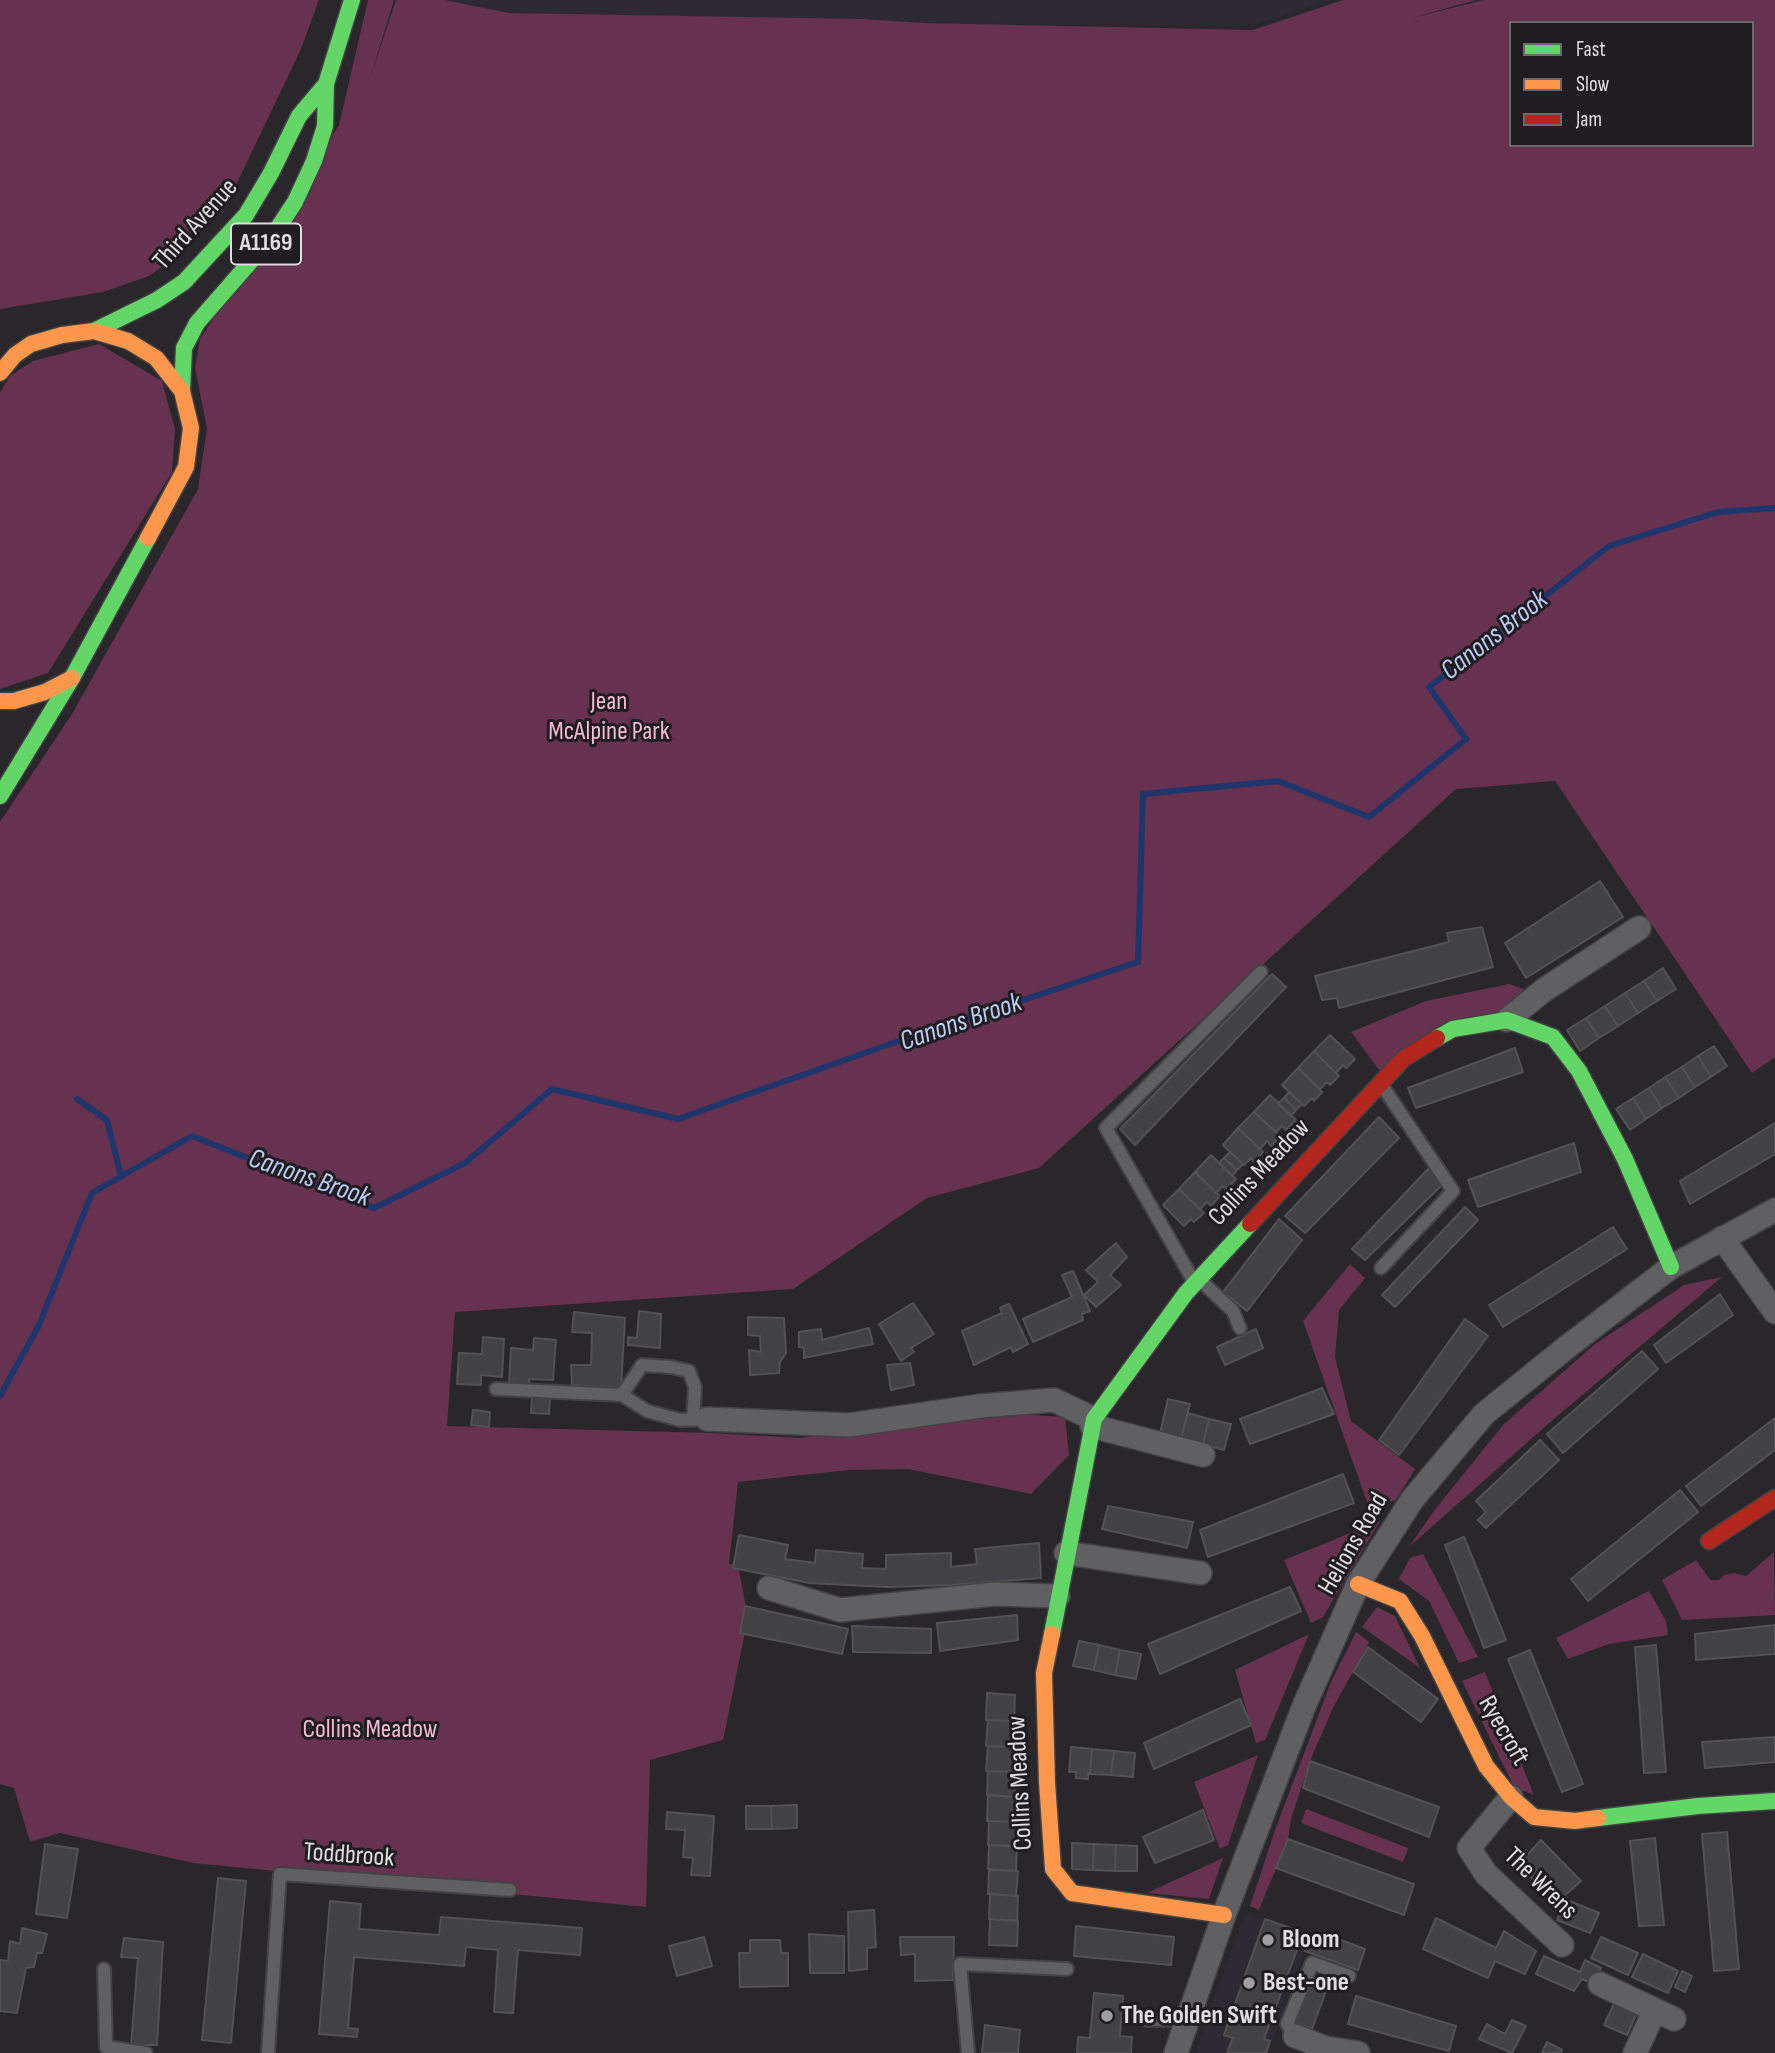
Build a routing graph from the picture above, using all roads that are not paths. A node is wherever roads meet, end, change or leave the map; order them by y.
1 (352, 0) edge
2 (326, 84) junction
3 (94, 331) junction
4 (31, 344) junction
5 (0, 346) edge
6 (0, 373) edge
7 (182, 391) junction
8 (72, 678) junction
9 (0, 701) edge
10 (0, 796) edge
11 (1639, 928) dead end
12 (1261, 972) dead end
13 (1507, 1020) junction
14 (1381, 1084) junction
15 (1775, 1210) edge
16 (1722, 1238) junction
17 (1671, 1267) junction
18 (1381, 1268) dead end
19 (1197, 1282) junction
20 (1775, 1312) edge
21 (1240, 1328) dead end
22 (496, 1389) dead end
23 (622, 1395) junction
24 (700, 1419) junction
25 (1093, 1422) junction
26 (1203, 1455) dead end
27 (1775, 1498) edge
28 (1709, 1541) dead end
29 (1066, 1553) junction
30 (1200, 1573) dead end
31 (1358, 1584) junction
32 (769, 1588) dead end
33 (1058, 1596) junction
34 (1511, 1797) junction
35 (1775, 1801) edge
36 (510, 1890) dead end
37 (1224, 1915) junction
38 (1562, 1945) dead end
39 (104, 1969) dead end
40 (1067, 1969) dead end
41 (1349, 1976) dead end
42 (1600, 1984) dead end
43 (1188, 2019) junction
44 (1147, 2020) dead end
45 (1295, 2036) joint
46 (146, 2053) edge
47 (268, 2053) edge
48 (968, 2053) edge
49 (1176, 2053) edge
50 (1358, 2053) edge
51 (1635, 2053) edge

1 - 2 street, Third Avenue / A1169
2 - 3 street, Third Avenue / A1169
2 - 7 street, Third Avenue / A1169
3 - 4 street
3 - 7 street
4 - 5 street
4 - 6 street
7 - 8 street
8 - 9 street
8 - 10 street
11 - 13 street
12 - 19 lane
13 - 14 street, Collins Meadow
13 - 17 street, Collins Meadow
14 - 18 lane
14 - 19 street, Collins Meadow
15 - 16 street, Helions Road
16 - 17 street, Helions Road
16 - 20 street
17 - 31 street, Helions Road
19 - 21 lane
19 - 25 street, Collins Meadow
22 - 23 lane
23 - 24 lane
23 - 24 lane
24 - 25 street
25 - 26 street
25 - 29 street, Collins Meadow
27 - 28 street
29 - 30 street
29 - 33 street, Collins Meadow
31 - 34 street, Ryecroft
31 - 37 street, Helions Road
32 - 33 street
33 - 37 street, Collins Meadow
34 - 35 street, Ryecroft
34 - 38 street, The Wrens
36 - 47 lane, Toddbrook
37 - 43 street, Helions Road
39 - 46 lane
40 - 48 lane
41 - 45 lane
42 - 51 street
43 - 44 lane
43 - 49 street, Helions Road
45 - 50 street

